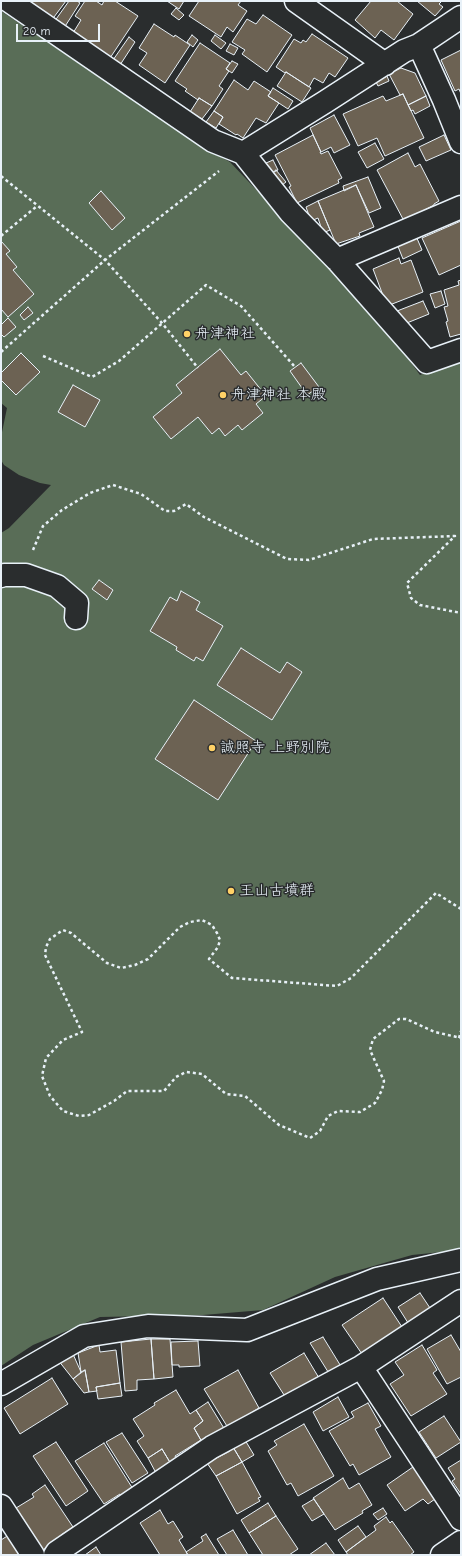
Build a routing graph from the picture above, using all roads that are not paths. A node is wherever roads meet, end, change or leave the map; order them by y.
1 (9, 1) edge
2 (296, 1) edge
3 (461, 17) edge
4 (418, 45) junction
5 (384, 64) junction
6 (461, 142) edge
7 (243, 153) junction
8 (461, 207) edge
9 (337, 260) junction
10 (461, 350) edge
11 (1, 576) edge
12 (76, 618) dead end
13 (461, 1260) edge
14 (461, 1301) edge
15 (361, 1367) junction
16 (1, 1384) edge
17 (1, 1506) edge
18 (461, 1519) edge
19 (461, 1542) edge
20 (33, 1555) edge
21 (55, 1555) edge
22 (442, 1555) edge

1 - 7 street
2 - 5 street
3 - 4 street
4 - 5 street
4 - 6 street
5 - 7 street
7 - 9 street
8 - 9 street
9 - 10 street
11 - 12 street
13 - 16 street
14 - 15 street
15 - 18 street
15 - 21 street
17 - 20 street
19 - 22 street

